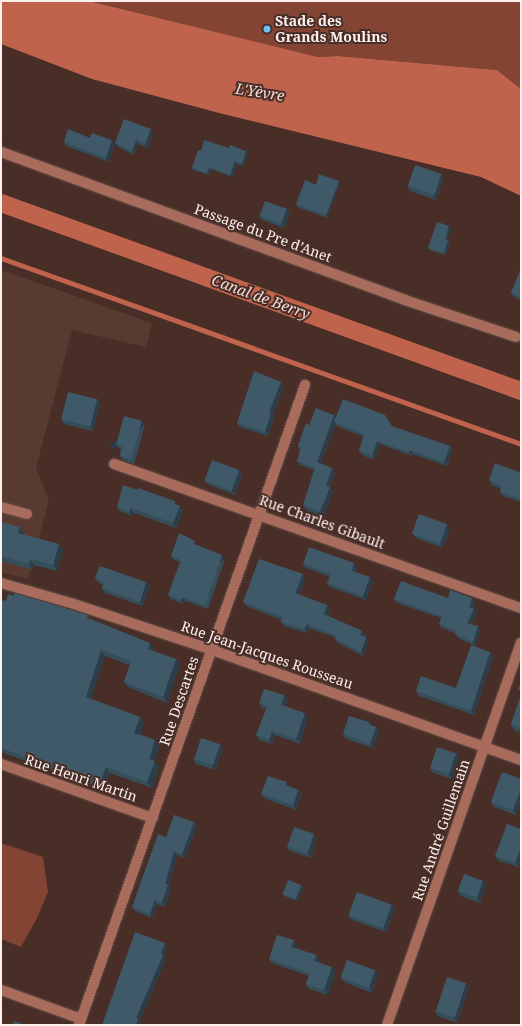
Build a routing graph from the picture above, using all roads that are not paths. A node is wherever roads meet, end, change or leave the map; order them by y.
1 (1, 152) edge
2 (516, 337) dead end
3 (305, 385) dead end
4 (114, 464) dead end
5 (1, 507) edge
6 (27, 514) dead end
7 (260, 515) junction
8 (1, 583) edge
9 (521, 608) edge
10 (521, 644) edge
11 (212, 650) junction
12 (485, 748) junction
13 (521, 760) edge
14 (1, 764) edge
15 (153, 818) junction
16 (1, 990) edge
17 (80, 1022) edge
18 (387, 1025) edge

1 - 2 street, Passage du Pre d’Anet
3 - 7 street, Rue Descartes
4 - 7 street, Rue Charles Gibault
5 - 6 street
7 - 9 street, Rue Charles Gibault
7 - 11 street, Rue Descartes
8 - 11 street, Rue Jean-Jacques Rousseau
10 - 12 street, Rue André Guillemain
11 - 12 street, Rue Jean-Jacques Rousseau
11 - 15 street, Rue Descartes
12 - 13 street, Rue Jean-Jacques Rousseau
12 - 18 street, Rue André Guillemain
14 - 15 street, Rue Henri Martin
15 - 17 street, Rue Descartes
16 - 17 street

